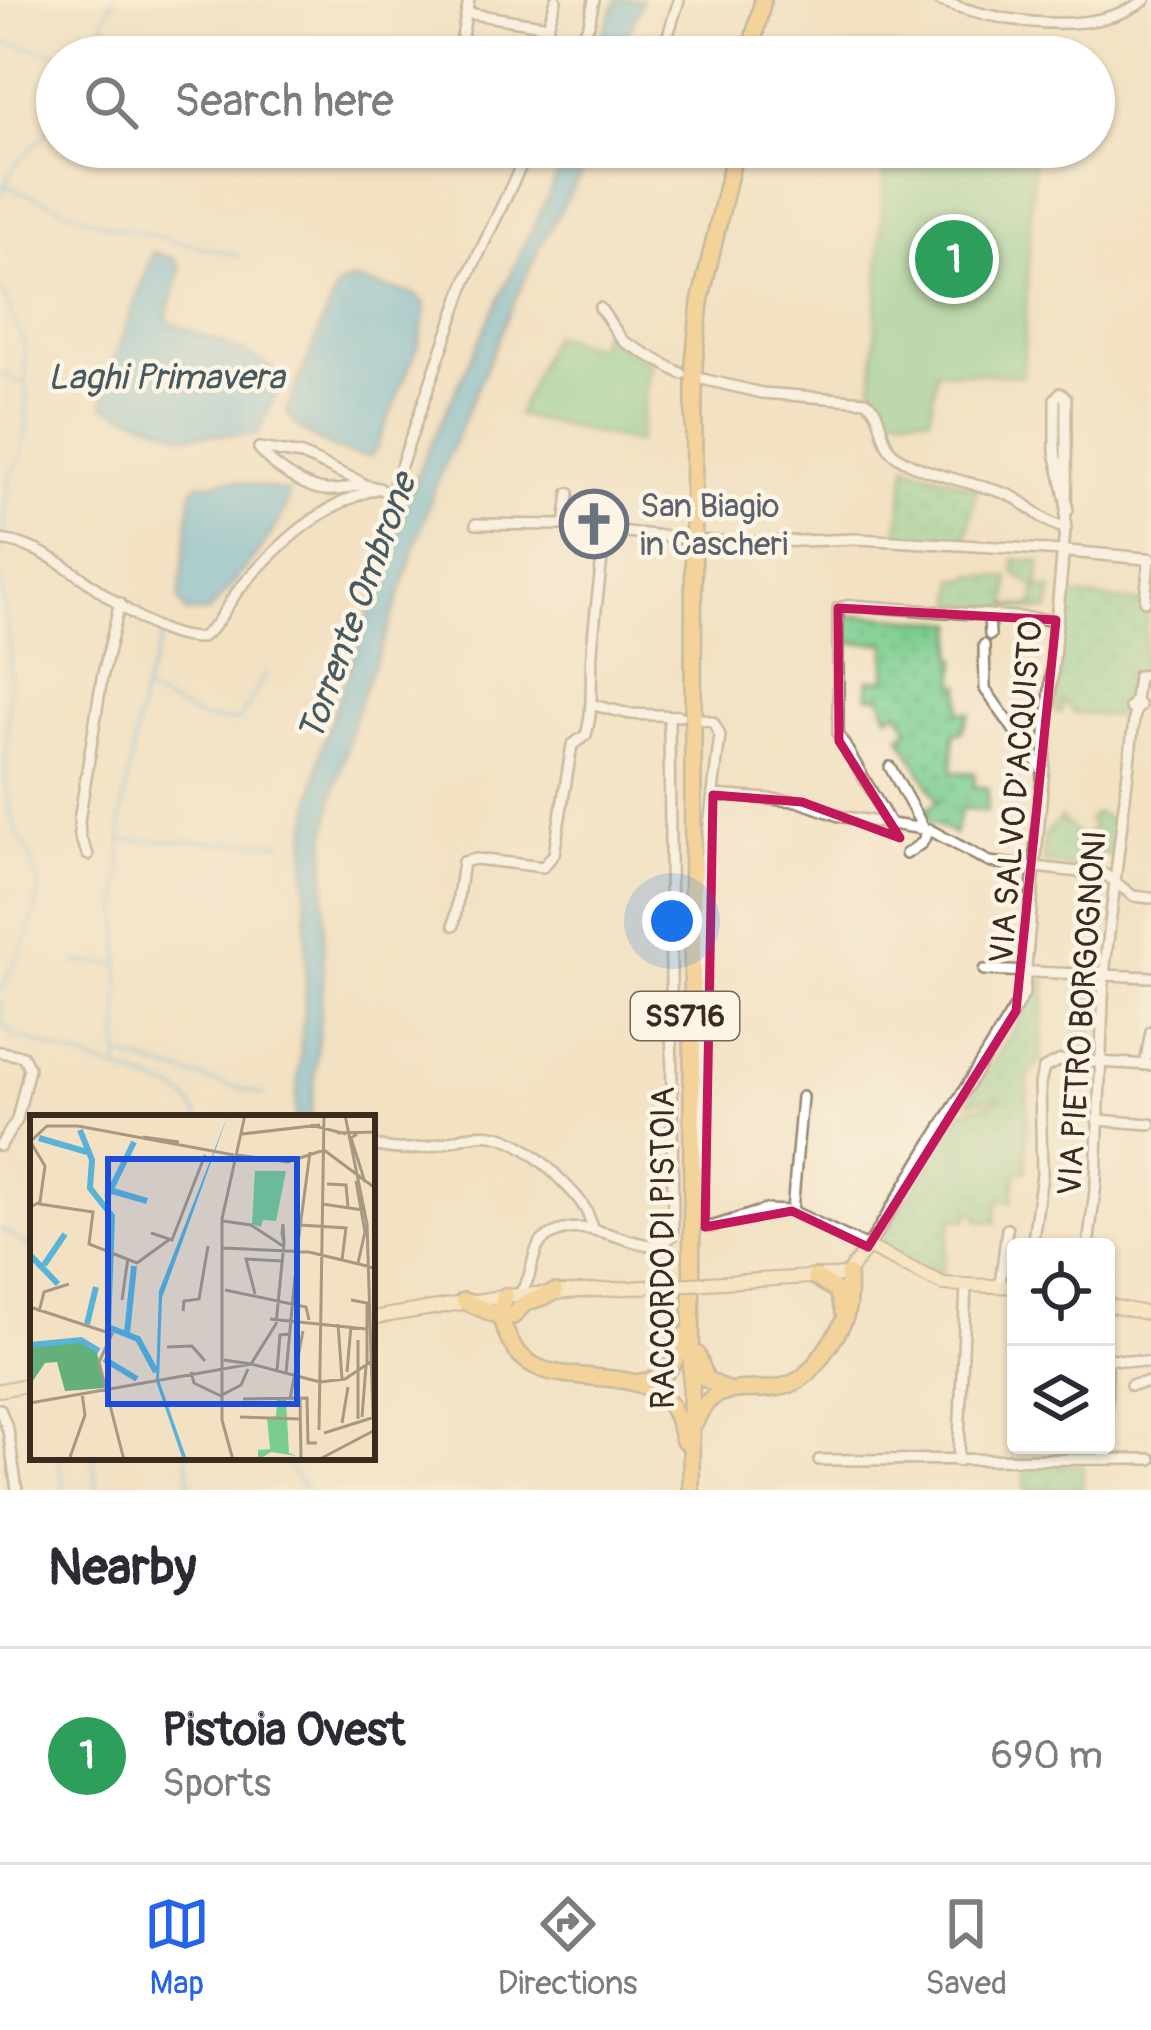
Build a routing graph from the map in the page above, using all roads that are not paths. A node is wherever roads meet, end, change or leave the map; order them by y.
1 (469, 0) edge
2 (556, 0) edge
3 (594, 0) edge
4 (679, 0) edge
5 (767, 0) edge
6 (938, 0) edge
7 (1145, 0) edge
8 (467, 13) junction
9 (462, 36) edge
10 (583, 36) edge
11 (668, 36) edge
12 (758, 36) edge
13 (520, 168) edge
14 (726, 168) edge
15 (600, 308) dead end
16 (682, 374) dead end
17 (698, 379) dead end
18 (1060, 436) dead end
19 (361, 482) junction
20 (379, 488) junction
21 (569, 493) dead end
22 (476, 524) dead end
23 (565, 525) junction
24 (1066, 528) junction
25 (605, 530) junction
26 (680, 538) dead end
27 (4, 540) edge
28 (697, 540) dead end
29 (1064, 551) junction
30 (1150, 558) edge
31 (1145, 601) dead end
32 (120, 603) junction
33 (989, 619) junction
34 (1056, 620) junction
35 (1151, 675) edge
36 (593, 705) junction
37 (697, 718) dead end
38 (1028, 751) junction
39 (1045, 755) junction
40 (890, 766) dead end
41 (1043, 771) junction
42 (713, 795) junction
43 (890, 823) junction
44 (926, 829) junction
45 (906, 854) dead end
46 (88, 855) dead end
47 (1036, 868) junction
48 (1116, 882) junction
49 (1151, 898) edge
50 (454, 925) dead end
51 (984, 970) dead end
52 (1027, 971) junction
53 (1104, 975) junction
54 (1151, 977) edge
55 (1151, 1031) edge
56 (0, 1052) edge
57 (1100, 1062) junction
58 (1148, 1065) edge
59 (802, 1097) dead end
60 (1097, 1120) junction
61 (1151, 1124) edge
62 (375, 1145) edge
63 (0, 1146) edge
64 (792, 1211) junction
65 (592, 1227) junction
66 (1007, 1229) dead end
67 (1033, 1238) edge
68 (1089, 1238) edge
69 (868, 1246) junction
70 (533, 1271) junction
71 (815, 1277) joint
72 (842, 1280) junction
73 (1000, 1285) junction
74 (967, 1286) junction
75 (1007, 1286) edge
76 (556, 1292) junction
77 (511, 1296) junction
78 (464, 1301) junction
79 (1115, 1307) edge
80 (1151, 1314) edge
81 (506, 1316) junction
82 (375, 1317) edge
83 (688, 1333) junction
84 (1115, 1359) edge
85 (1151, 1363) edge
86 (630, 1382) junction
87 (1151, 1382) edge
88 (1131, 1384) dead end
89 (30, 1385) edge
90 (0, 1390) edge
91 (727, 1390) junction
92 (0, 1409) edge
93 (688, 1438) junction
94 (1106, 1454) edge
95 (819, 1460) dead end
96 (1106, 1460) junction
97 (1151, 1460) edge
98 (958, 1461) junction
99 (17, 1490) edge
100 (688, 1490) edge

1 - 8 street
2 - 8 street
3 - 10 street
4 - 11 street
5 - 12 highway
6 - 7 street
8 - 9 street
13 - 20 street
14 - 83 highway, RACCORDO DI PISTOIA / SS716
15 - 16 street
17 - 24 street
18 - 24 street
19 - 19 street
19 - 20 street
20 - 32 street
21 - 23 street
22 - 23 street
23 - 25 street
24 - 29 street
25 - 26 street
25 - 36 street
27 - 32 street
28 - 29 street
29 - 30 street
29 - 34 street, VIA SALVO D'ACQUISTO
30 - 31 street
32 - 46 street
33 - 34 street
33 - 38 street
33 - 43 street
34 - 39 street, VIA SALVO D'ACQUISTO
35 - 48 street, VIA PIETRO BORGOGNONI
36 - 50 street
36 - 65 street
37 - 42 street
38 - 39 street
38 - 41 street
39 - 41 street, VIA SALVO D'ACQUISTO
40 - 44 street
41 - 47 street, VIA SALVO D'ACQUISTO
42 - 43 street
42 - 64 street
43 - 44 street
44 - 45 street
44 - 47 street
47 - 48 street
47 - 52 street, VIA SALVO D'ACQUISTO
48 - 49 street
48 - 53 street, VIA PIETRO BORGOGNONI
51 - 52 street
52 - 53 street
52 - 69 street, VIA SALVO D'ACQUISTO
53 - 54 street
53 - 57 street, VIA PIETRO BORGOGNONI
55 - 58 street
56 - 63 street
57 - 58 street
57 - 60 street, VIA PIETRO BORGOGNONI
57 - 67 street
59 - 64 street
60 - 61 street
60 - 68 street, VIA PIETRO BORGOGNONI
62 - 65 street
64 - 69 street
65 - 70 street
66 - 73 street
69 - 72 main road, VIA SALVO D'ACQUISTO
69 - 74 main road
70 - 76 street
70 - 77 street
71 - 72 highway
71 - 76 main road, bridge
72 - 91 highway
73 - 74 main road
73 - 75 main road
74 - 98 street
76 - 77 main road
76 - 81 highway
77 - 78 main road
77 - 81 highway
78 - 81 highway
78 - 82 main road
79 - 80 main road
81 - 86 highway
83 - 86 highway
83 - 91 highway
83 - 93 highway, RACCORDO DI PISTOIA / SS716
84 - 85 street
86 - 93 highway
87 - 88 street
89 - 90 main road
91 - 93 highway
92 - 99 street
93 - 100 highway, RACCORDO DI PISTOIA / SS716
94 - 96 street
95 - 98 street
96 - 97 street
96 - 98 street

